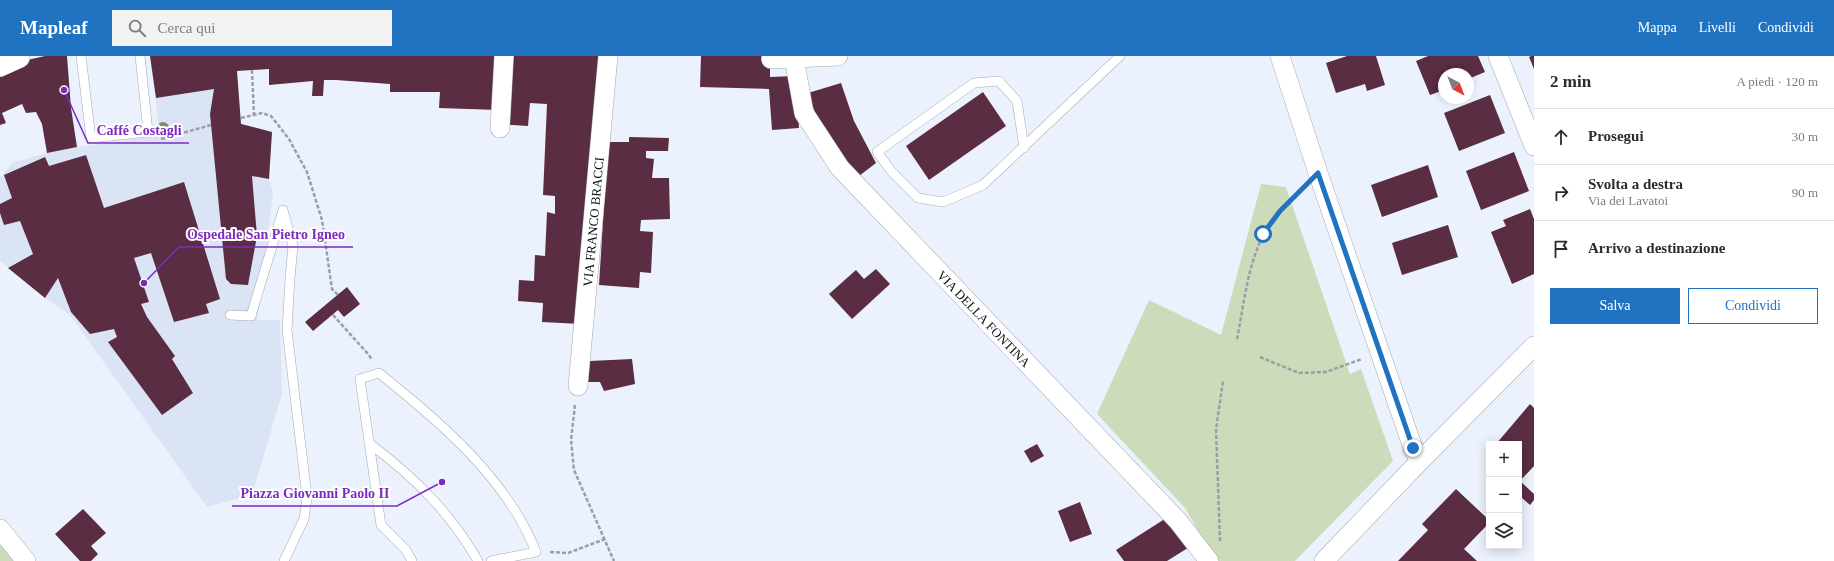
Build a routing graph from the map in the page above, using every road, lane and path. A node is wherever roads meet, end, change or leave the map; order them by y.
1 (81, 56) edge
2 (140, 56) edge
3 (504, 56) edge
4 (608, 56) edge
5 (838, 56) edge
6 (1120, 56) edge
7 (1280, 56) edge
8 (1498, 56) edge
9 (20, 58) dead end
10 (794, 58) junction
11 (771, 59) dead end
12 (0, 67) edge
13 (252, 70) dead end
14 (254, 115) junction
15 (241, 118) dead end
16 (211, 125) dead end
17 (1530, 126) edge
18 (500, 128) dead end
19 (157, 140) dead end
20 (1534, 146) edge
21 (1024, 148) junction
22 (1318, 173) junction
23 (338, 295) dead end
24 (230, 315) dead end
25 (333, 315) dead end
26 (1237, 339) dead end
27 (1534, 346) edge
28 (1379, 352) junction
29 (1260, 357) dead end
30 (379, 373) junction
31 (1224, 380) dead end
32 (578, 386) joint
33 (369, 443) junction
34 (1420, 461) junction
35 (0, 529) edge
36 (605, 539) junction
37 (1220, 542) dead end
38 (536, 552) junction
39 (26, 561) edge
40 (284, 561) edge
41 (412, 561) edge
42 (478, 561) edge
43 (491, 561) edge
44 (614, 561) edge
45 (1209, 561) edge
46 (1324, 561) edge

1 - 2 lane
3 - 18 street
4 - 32 street, VIA FRANCO BRACCI
5 - 10 street
6 - 21 lane
7 - 22 street
8 - 17 street
9 - 12 street
10 - 11 street
10 - 45 street, VIA DELLA FONTINA
13 - 14 path
14 - 15 path
14 - 23 path
16 - 19 path
17 - 20 street
21 - 21 lane
22 - 26 path
22 - 28 street
24 - 40 lane
25 - 30 path
27 - 34 street
28 - 29 path
28 - 34 street
30 - 33 lane
30 - 38 lane
31 - 37 path
32 - 36 path
33 - 41 lane
33 - 42 lane
34 - 46 street
35 - 39 street
36 - 38 path
36 - 44 path
38 - 43 lane

